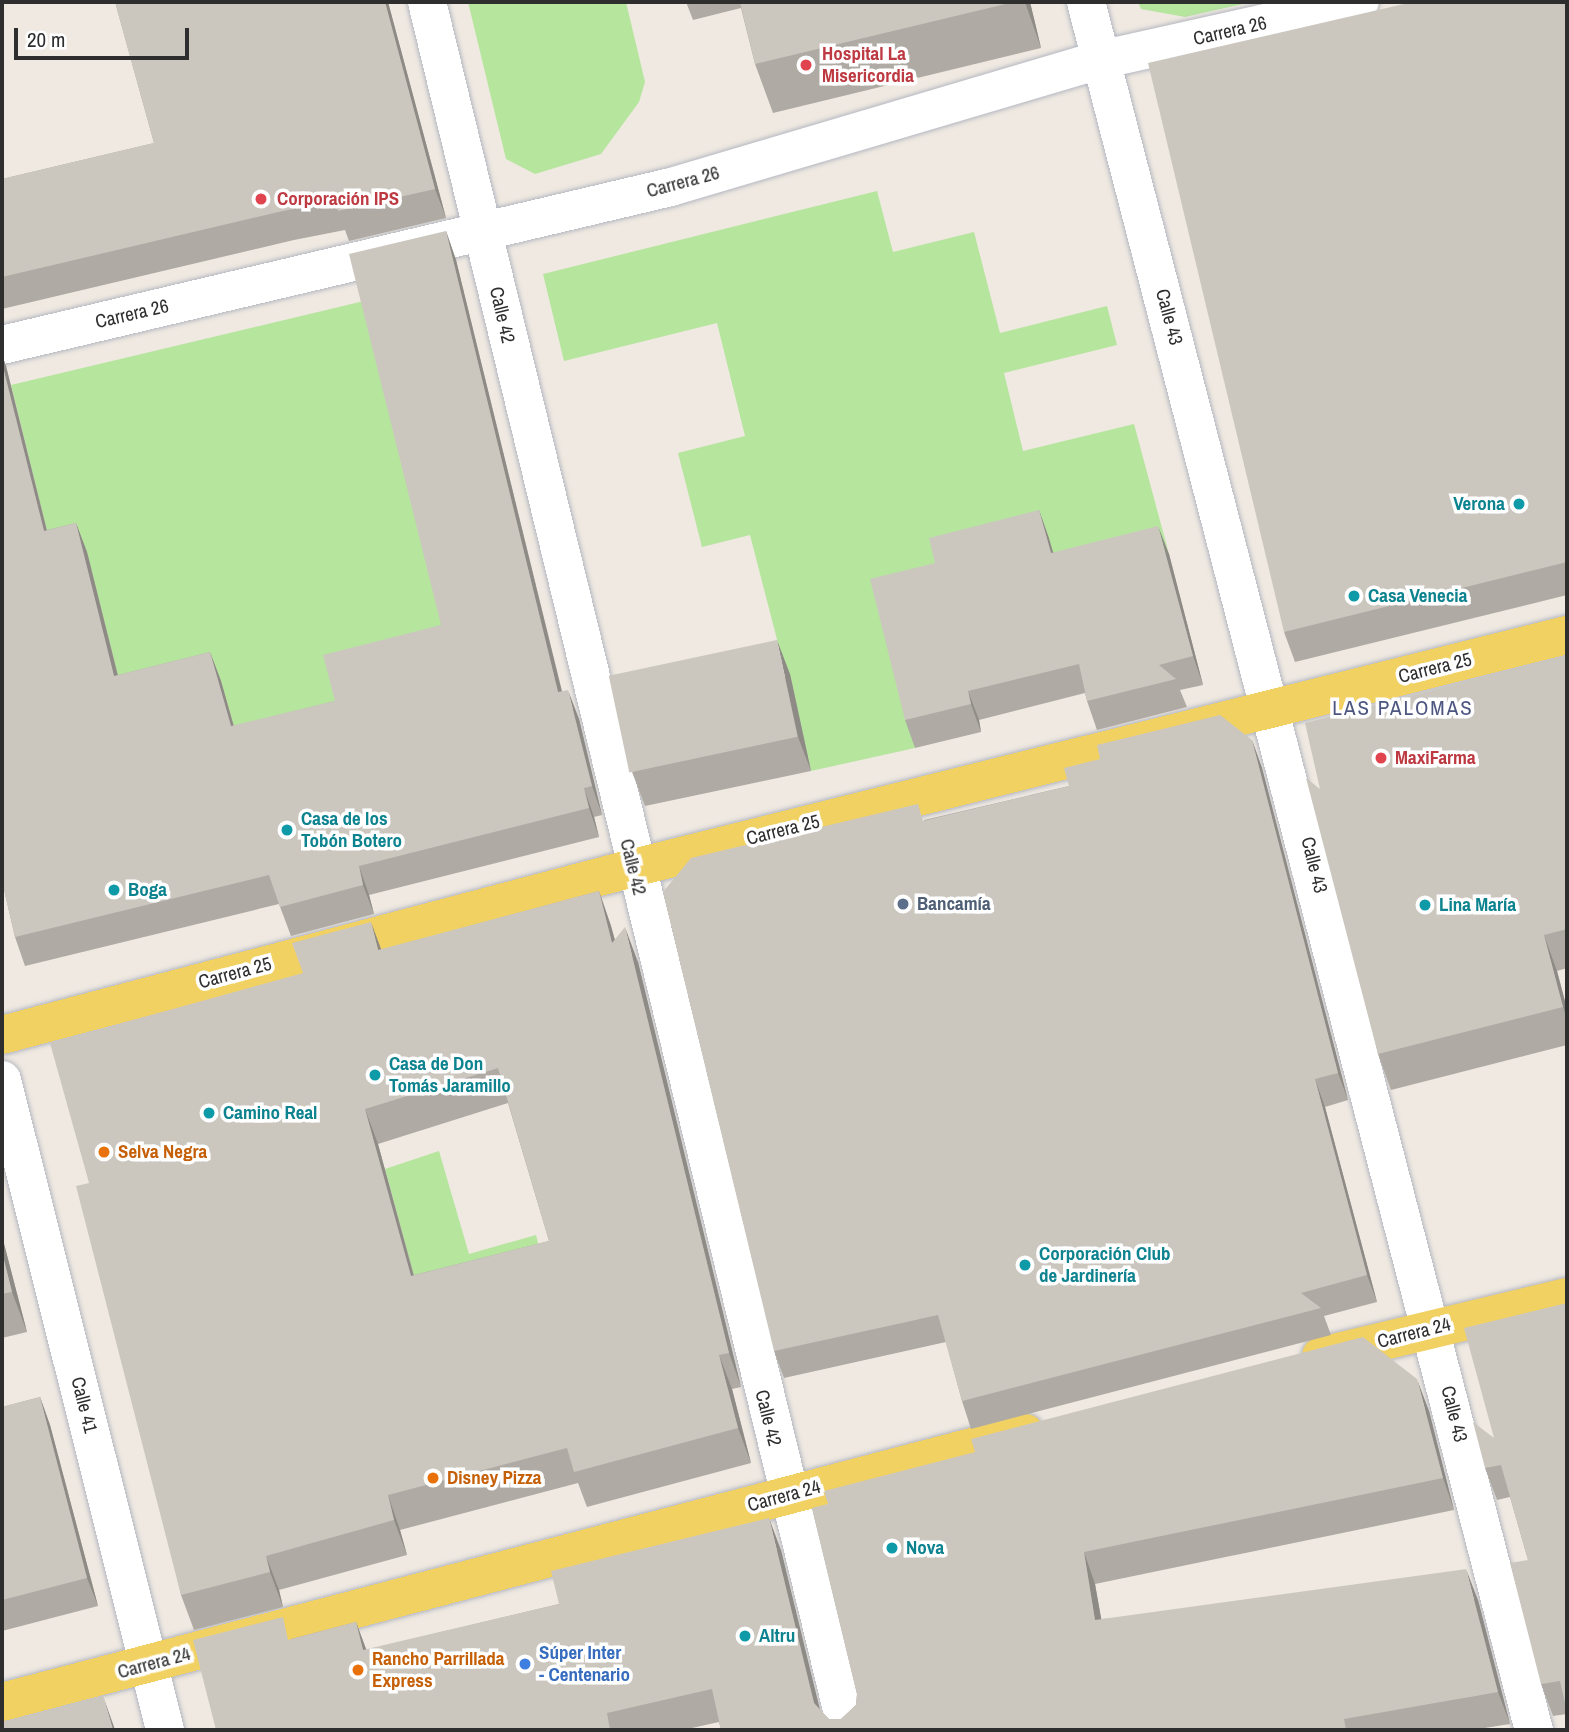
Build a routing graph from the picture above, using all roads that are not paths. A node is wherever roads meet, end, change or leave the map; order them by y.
1 (427, 2) edge
2 (1086, 2) edge
3 (1360, 2) edge
4 (1100, 60) junction
5 (482, 230) junction
6 (2, 345) edge
7 (1567, 635) edge
8 (1274, 709) junction
9 (633, 868) junction
10 (2, 1035) edge
11 (2, 1080) edge
12 (1567, 1297) edge
13 (1432, 1327) junction
14 (1284, 1366) edge
15 (1056, 1425) edge
16 (787, 1495) junction
17 (149, 1665) junction
18 (2, 1702) edge
19 (165, 1730) edge
20 (847, 1730) edge
21 (1534, 1730) edge

1 - 5 street, Calle 42
2 - 4 street, Calle 43
3 - 4 street, Carrera 26
4 - 5 street, Carrera 26
4 - 8 street, Calle 43
5 - 6 street, Carrera 26
5 - 9 street, Calle 42
7 - 8 main road, Carrera 25
8 - 9 main road, Carrera 25
8 - 13 street, Calle 43
9 - 10 main road, Carrera 25
9 - 16 street, Calle 42
11 - 17 street, Calle 41
12 - 13 main road, Carrera 24
13 - 14 main road, Carrera 24
13 - 21 street, Calle 43
15 - 16 main road, Carrera 24
16 - 17 main road, Carrera 24
16 - 20 street, Calle 42
17 - 18 main road, Carrera 24
17 - 19 street, Calle 41

